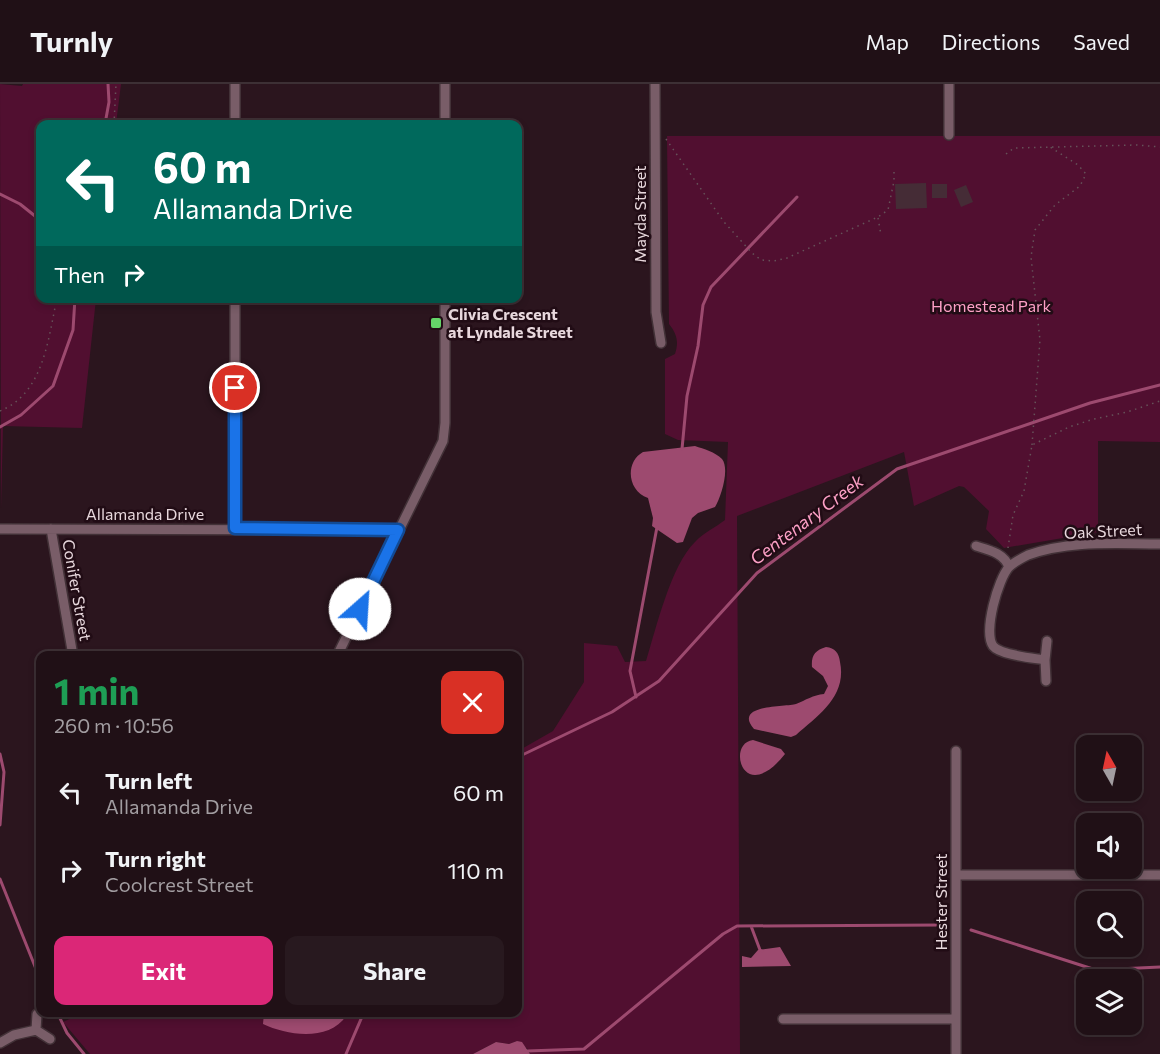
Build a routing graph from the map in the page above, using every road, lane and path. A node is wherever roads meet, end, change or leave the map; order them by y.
1 (116, 84) edge
2 (235, 84) edge
3 (445, 84) edge
4 (655, 84) edge
5 (949, 84) edge
6 (114, 120) edge
7 (235, 120) edge
8 (445, 120) edge
9 (949, 135) dead end
10 (666, 139) dead end
11 (1050, 147) junction
12 (1160, 147) edge
13 (1006, 154) dead end
14 (894, 168) dead end
15 (878, 217) junction
16 (881, 235) dead end
17 (56, 303) edge
18 (235, 303) edge
19 (445, 303) edge
20 (661, 344) dead end
21 (1160, 401) edge
22 (0, 411) edge
23 (1032, 445) junction
24 (235, 528) junction
25 (0, 529) edge
26 (51, 529) junction
27 (398, 530) junction
28 (1160, 544) edge
29 (976, 546) dead end
30 (1008, 564) junction
31 (1047, 641) dead end
32 (72, 651) edge
33 (339, 651) edge
34 (1045, 660) junction
35 (1047, 681) dead end
36 (956, 751) dead end
37 (956, 875) junction
38 (1160, 875) edge
39 (37, 1017) edge
40 (783, 1019) dead end
41 (956, 1019) junction
42 (36, 1030) junction
43 (50, 1039) dead end
44 (0, 1043) edge
45 (956, 1054) edge

1 - 6 path
2 - 7 street
3 - 8 street
4 - 20 street, Mayda Street
5 - 9 street
10 - 15 path
11 - 12 path
11 - 13 path
11 - 23 path
14 - 15 path
15 - 16 path
17 - 22 path
18 - 24 street
19 - 27 street
21 - 23 path
23 - 30 path
24 - 26 street, Allamanda Drive
24 - 27 street, Allamanda Drive
25 - 26 street, Allamanda Drive
26 - 32 street, Conifer Street
27 - 33 street
28 - 30 street, Oak Street
29 - 30 street
30 - 34 street
31 - 34 street
34 - 35 street
36 - 37 street, Hester Street
37 - 38 street
37 - 41 street, Hester Street
39 - 42 street
40 - 41 street
41 - 45 street, Hester Street
42 - 43 street
42 - 44 street

